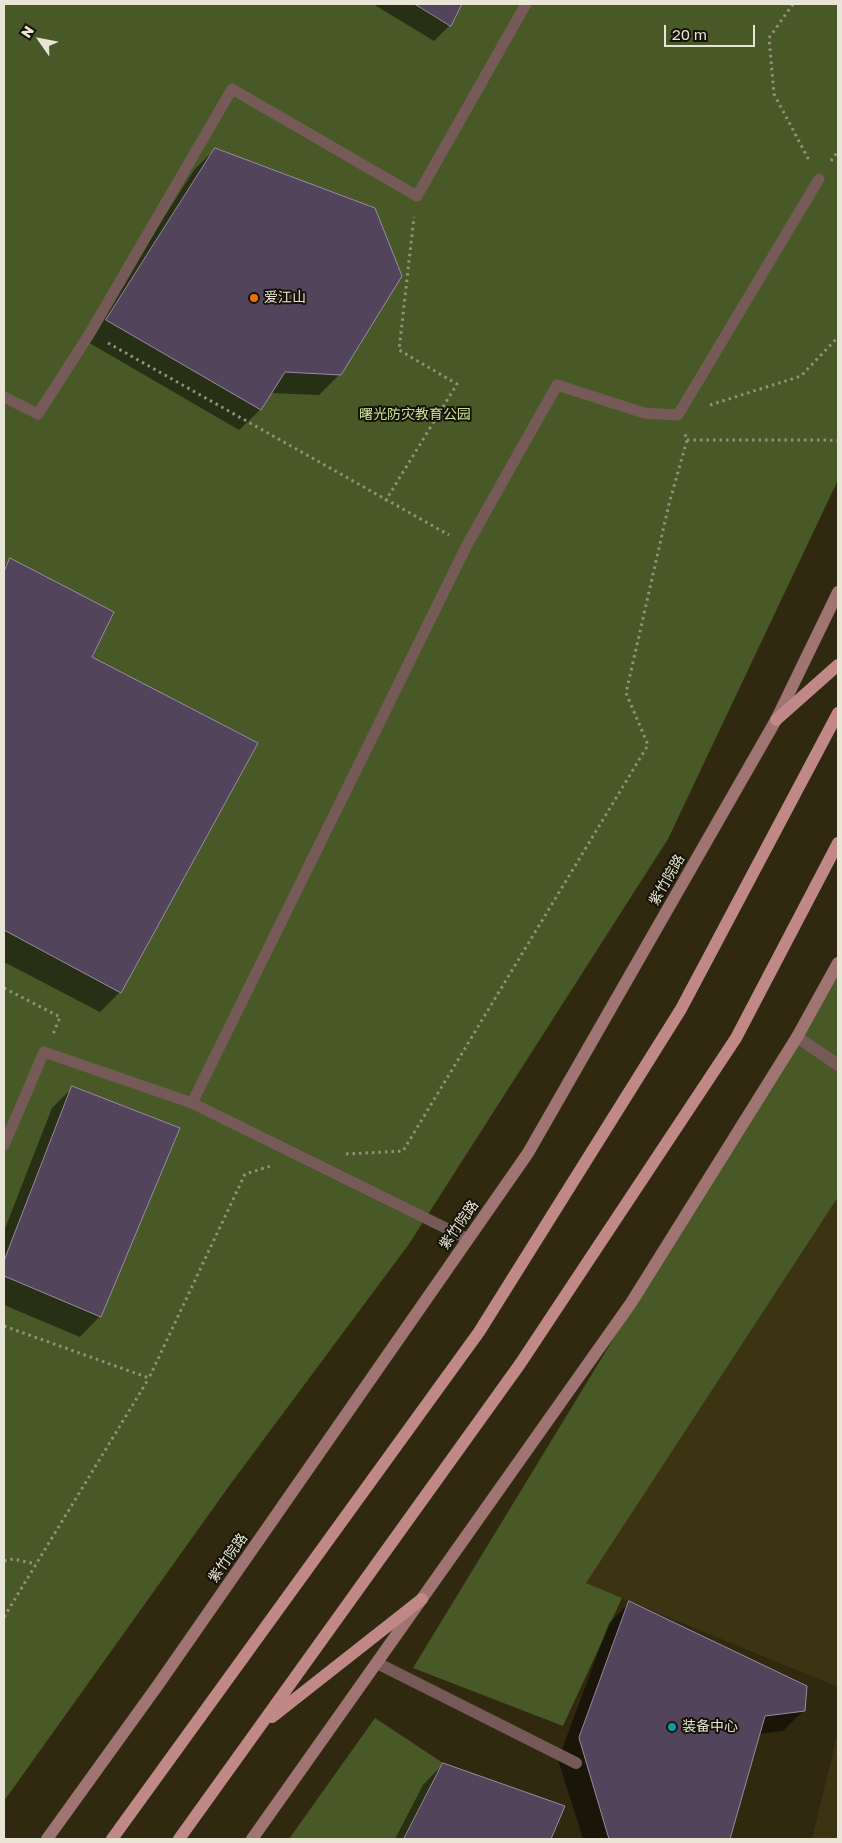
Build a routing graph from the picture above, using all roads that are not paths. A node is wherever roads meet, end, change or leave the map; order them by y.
1 (526, 4) edge
2 (819, 179) road end
3 (4, 397) edge
4 (838, 592) edge
5 (838, 665) edge
6 (838, 713) edge
7 (776, 720) junction
8 (838, 843) edge
9 (838, 963) edge
10 (797, 1037) junction
11 (838, 1065) edge
12 (192, 1103) junction
13 (4, 1145) edge
14 (468, 1239) junction
15 (422, 1599) junction
16 (377, 1663) junction
17 (260, 1726) junction
18 (576, 1763) dead end
19 (47, 1839) edge
20 (112, 1839) edge
21 (179, 1839) edge
22 (252, 1839) edge

1 - 3 lane
2 - 12 lane
4 - 7 street, 紫竹院路
5 - 7 main road
6 - 20 main road
7 - 14 street, 紫竹院路
8 - 17 main road
9 - 10 street
10 - 11 street
10 - 15 street
12 - 13 lane
12 - 14 lane
14 - 19 street, 紫竹院路
15 - 16 street
15 - 17 main road
16 - 18 street
16 - 22 street
17 - 21 main road

